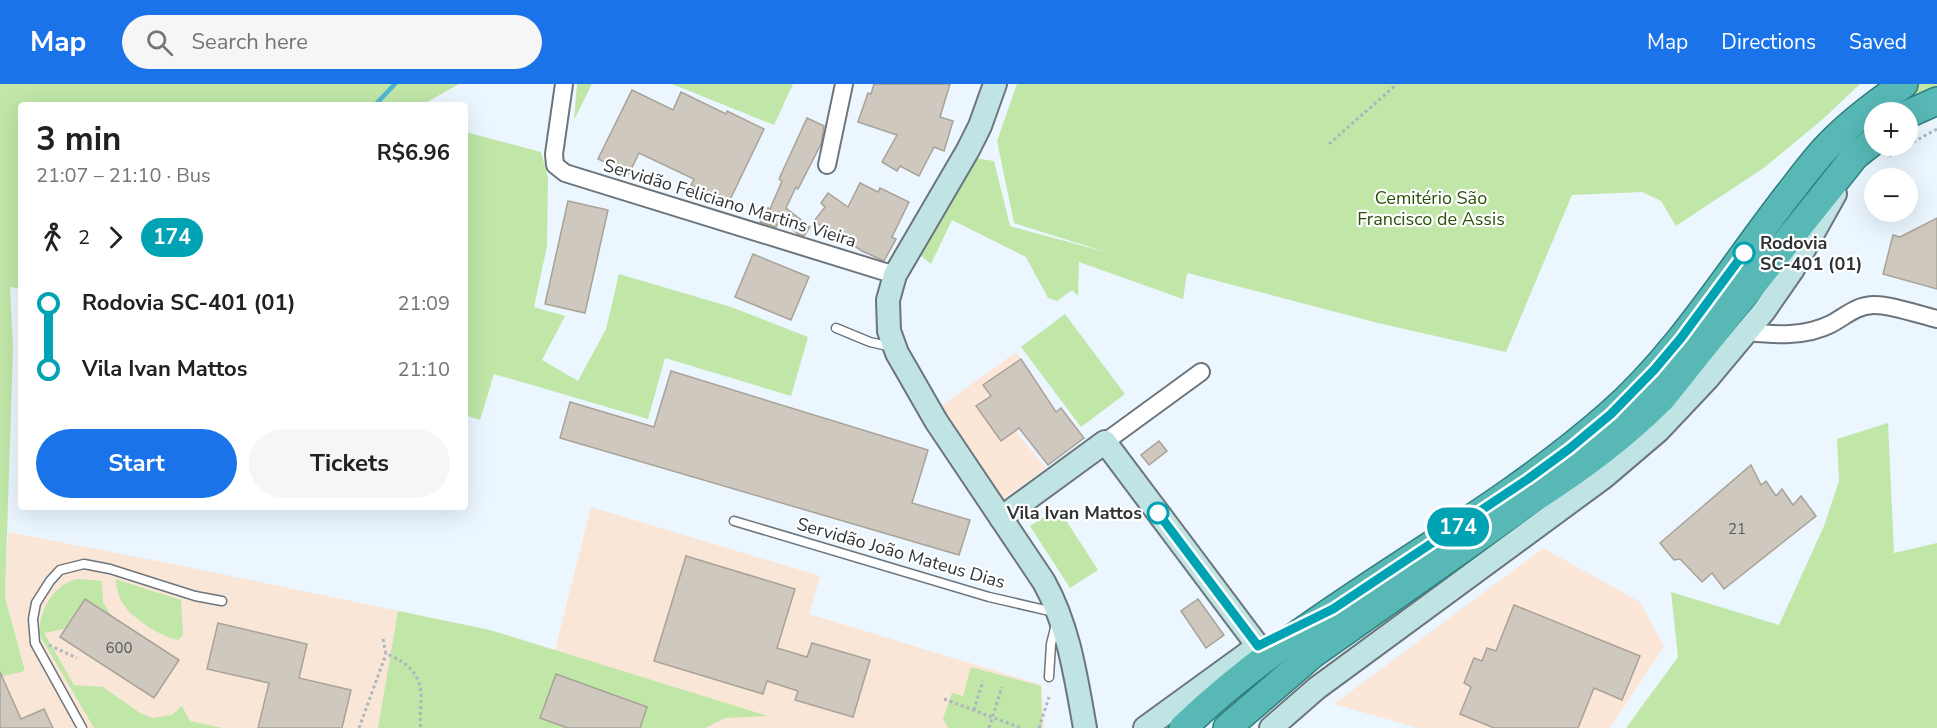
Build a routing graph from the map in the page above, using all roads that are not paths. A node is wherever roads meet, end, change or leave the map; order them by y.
1 (564, 84) edge
2 (844, 84) edge
3 (996, 84) edge
4 (1877, 84) edge
5 (1904, 84) edge
6 (1937, 101) edge
7 (1918, 110) edge
8 (1864, 149) edge
9 (1824, 150) junction
10 (1864, 150) edge
11 (827, 165) dead end
12 (895, 275) junction
13 (1937, 320) edge
14 (836, 328) dead end
15 (1748, 332) junction
16 (895, 347) junction
17 (1201, 372) dead end
18 (1105, 442) junction
19 (1001, 518) junction
20 (734, 521) dead end
21 (222, 601) dead end
22 (1333, 609) junction
23 (1058, 613) junction
24 (1258, 646) junction
25 (1049, 677) dead end
26 (82, 728) edge
27 (1085, 728) edge
28 (1146, 728) edge
29 (1183, 728) edge
30 (1227, 728) edge
31 (1271, 728) edge

1 - 12 street, Servidão Feliciano Martins Vieira
2 - 11 street
3 - 12 main road
4 - 9 highway
5 - 9 highway
6 - 7 highway
8 - 30 highway
9 - 22 highway
10 - 15 main road
12 - 16 main road
13 - 15 street
14 - 16 lane
15 - 31 main road
16 - 19 main road
17 - 18 street
18 - 19 main road
18 - 24 main road
19 - 23 main road
20 - 23 lane, Servidão João Mateus Dias
21 - 26 lane
22 - 24 highway
22 - 29 highway
23 - 25 lane
23 - 27 main road
24 - 28 main road

